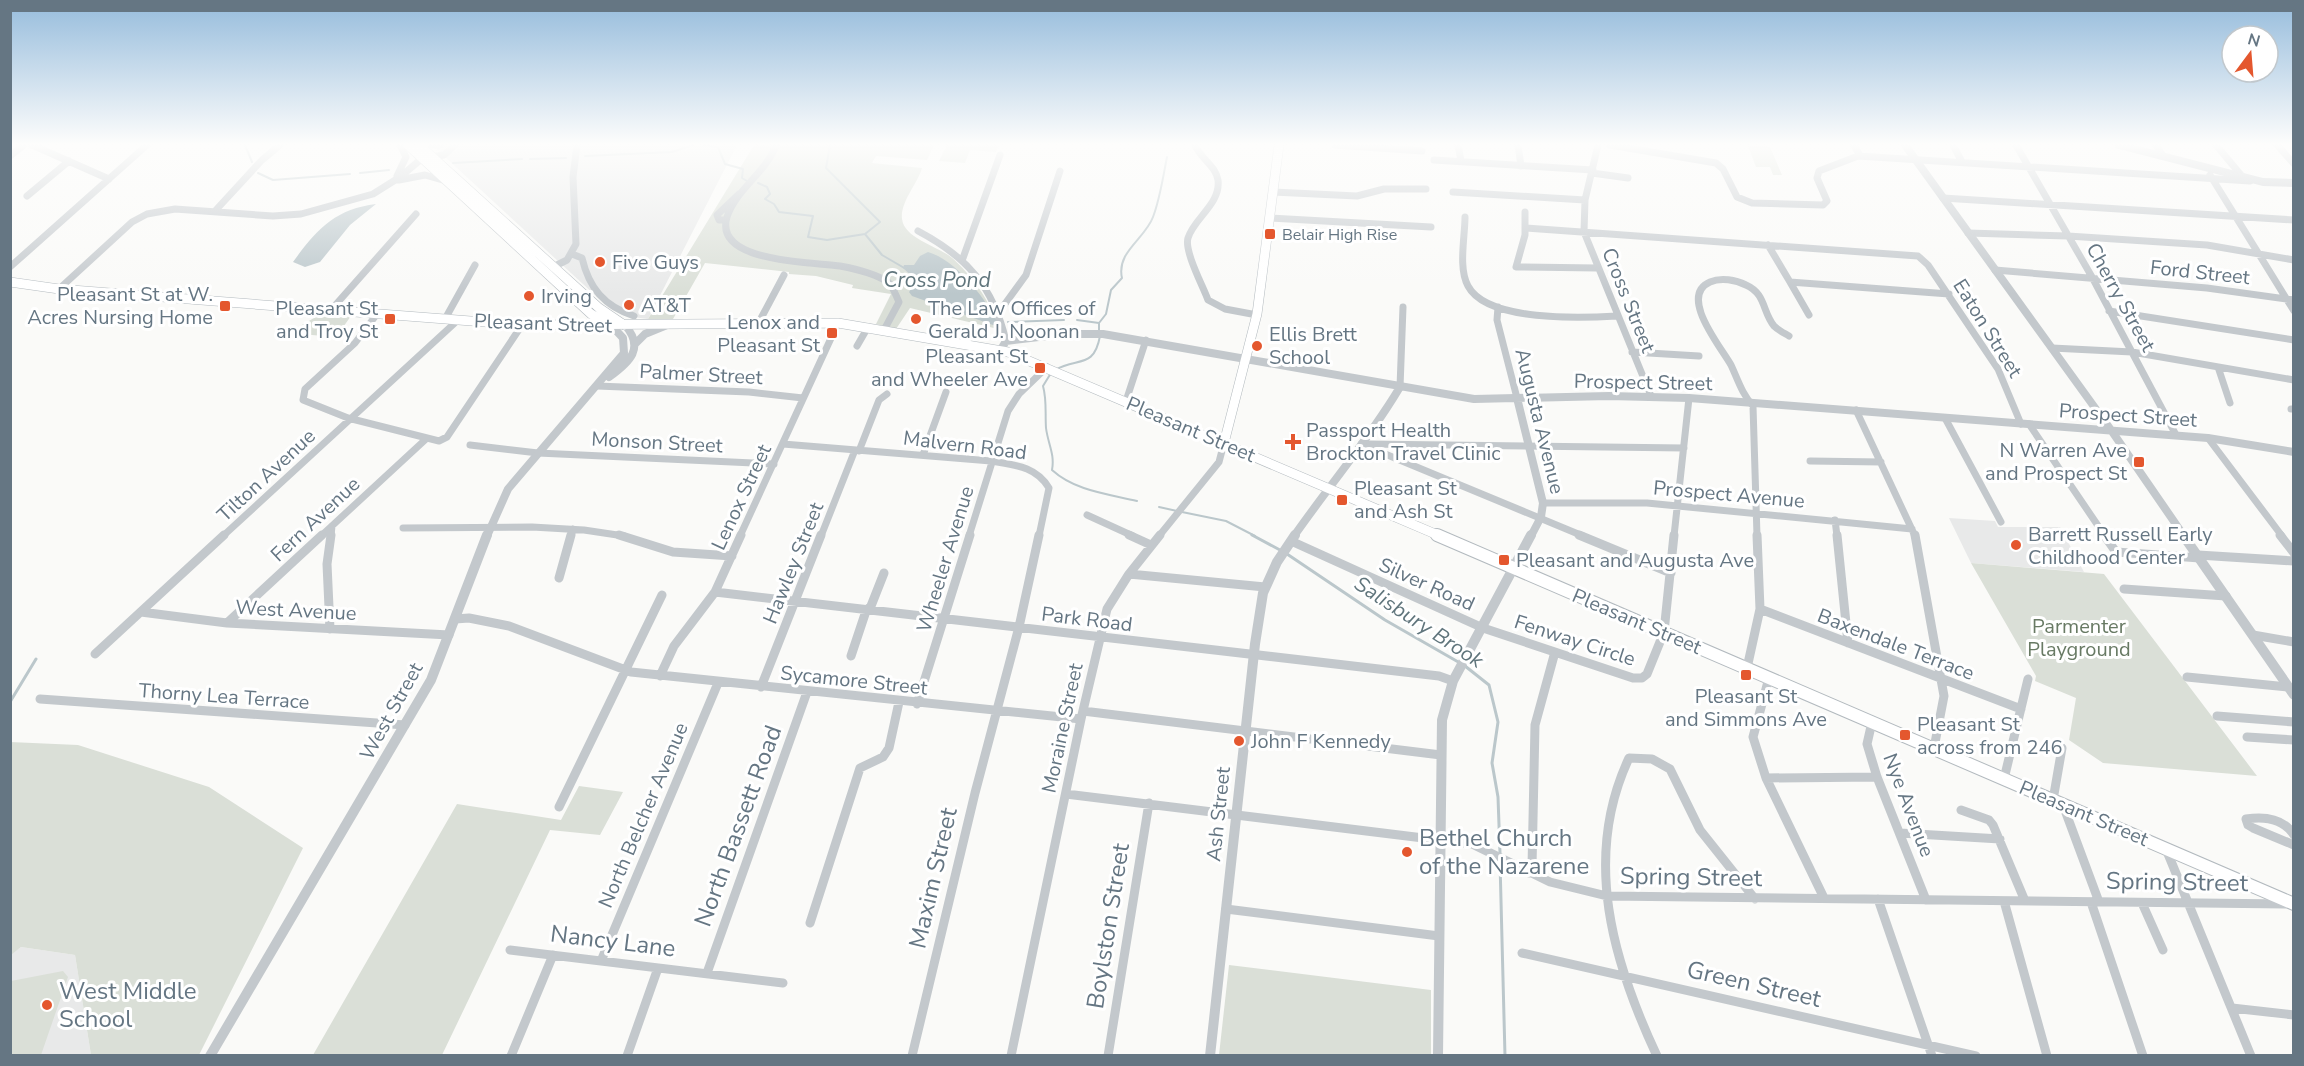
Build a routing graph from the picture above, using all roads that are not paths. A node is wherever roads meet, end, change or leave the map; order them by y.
1 (91, 195) edge
2 (230, 195) edge
3 (369, 195) edge
4 (461, 195) edge
5 (474, 195) edge
6 (574, 195) edge
7 (739, 195) edge
8 (743, 195) edge
9 (986, 195) edge
10 (1052, 195) edge
11 (1216, 195) edge
12 (1273, 195) edge
13 (1327, 195) edge
14 (1358, 195) edge
15 (1498, 195) edge
16 (1586, 195) edge
17 (1736, 195) edge
18 (1825, 195) edge
19 (1941, 195) edge
20 (2045, 195) edge
21 (2222, 195) edge
22 (1943, 198) junction
23 (1585, 200) junction
24 (2050, 204) junction
25 (215, 211) junction
26 (1525, 212) dead end
27 (416, 214) dead end
28 (1465, 217) dead end
29 (2237, 217) junction
30 (1270, 218) junction
31 (726, 220) junction
32 (2294, 220) edge
33 (1431, 227) dead end
34 (1526, 228) junction
35 (918, 231) dead end
36 (1584, 232) junction
37 (1968, 233) junction
38 (2068, 236) junction
39 (1768, 245) junction
40 (2260, 254) junction
41 (570, 256) junction
42 (963, 258) junction
43 (2294, 260) edge
44 (475, 265) dead end
45 (554, 266) junction
46 (10, 267) edge
47 (1597, 268) junction
48 (544, 270) junction
49 (1995, 270) junction
50 (784, 275) dead end
51 (2092, 277) junction
52 (568, 279) junction
53 (10, 282) edge
54 (1790, 282) junction
55 (59, 289) junction
56 (1948, 294) junction
57 (2290, 299) edge
58 (583, 307) junction
59 (1403, 307) dead end
60 (331, 310) junction
61 (1497, 310) junction
62 (2109, 311) junction
63 (2294, 311) edge
64 (999, 312) junction
65 (376, 314) junction
66 (1257, 315) junction
67 (1809, 315) dead end
68 (634, 316) dead end
69 (1617, 316) junction
70 (445, 319) junction
71 (458, 320) junction
72 (759, 322) junction
73 (838, 323) junction
74 (522, 325) junction
75 (561, 325) junction
76 (611, 325) junction
77 (625, 325) junction
78 (667, 325) junction
79 (868, 327) junction
80 (884, 330) junction
81 (1789, 336) dead end
82 (1146, 340) junction
83 (2294, 340) edge
84 (1006, 341) junction
85 (635, 344) junction
86 (857, 346) dead end
87 (2052, 348) junction
88 (1000, 351) junction
89 (1632, 352) junction
90 (2132, 352) junction
91 (1699, 356) dead end
92 (1248, 358) junction
93 (2218, 367) junction
94 (1051, 369) junction
95 (2294, 380) edge
96 (597, 386) junction
97 (1400, 387) junction
98 (946, 392) dead end
99 (887, 394) dead end
100 (1651, 396) junction
101 (803, 398) junction
102 (1516, 398) junction
103 (1689, 398) junction
104 (1126, 401) junction
105 (1749, 402) junction
106 (2230, 404) dead end
107 (1856, 410) junction
108 (353, 418) junction
109 (1945, 418) junction
110 (2025, 424) junction
111 (2111, 430) junction
112 (2176, 435) junction
113 (2208, 438) junction
114 (426, 439) junction
115 (1224, 443) junction
116 (783, 444) junction
117 (1361, 444) junction
118 (470, 445) dead end
119 (1405, 445) junction
120 (1530, 448) junction
121 (1684, 448) junction
122 (857, 450) junction
123 (2294, 452) edge
124 (538, 453) junction
125 (923, 455) junction
126 (1401, 460) junction
127 (991, 461) junction
128 (1810, 461) dead end
129 (1881, 462) junction
130 (774, 464) junction
131 (1329, 488) junction
132 (1543, 503) junction
133 (1678, 506) junction
134 (1758, 513) junction
135 (1087, 515) dead end
136 (1542, 518) junction
137 (1835, 520) junction
138 (2001, 522) dead end
139 (491, 525) junction
140 (332, 526) junction
141 (403, 528) dead end
142 (573, 529) junction
143 (1912, 529) junction
144 (1291, 541) junction
145 (1151, 546) junction
146 (2294, 553) edge
147 (732, 556) junction
148 (2199, 557) junction
149 (2294, 561) edge
150 (1516, 568) junction
151 (884, 573) dead end
152 (1671, 573) junction
153 (1129, 574) junction
154 (559, 578) dead end
155 (1265, 587) junction
156 (2124, 589) dead end
157 (715, 592) junction
158 (662, 595) dead end
159 (2226, 596) junction
160 (796, 602) junction
161 (1760, 609) junction
162 (866, 611) junction
163 (141, 612) junction
164 (455, 619) junction
165 (944, 619) junction
166 (227, 623) junction
167 (1018, 627) junction
168 (1483, 628) junction
169 (330, 629) junction
170 (1664, 632) junction
171 (449, 635) junction
172 (2253, 635) junction
173 (1100, 637) junction
174 (2294, 642) edge
175 (1848, 643) junction
176 (1555, 652) junction
177 (95, 654) dead end
178 (851, 656) dead end
179 (1254, 656) junction
180 (1747, 668) junction
181 (625, 670) junction
182 (660, 676) junction
183 (2187, 677) dead end
184 (1770, 678) junction
185 (1941, 678) junction
186 (2028, 679) dead end
187 (1453, 681) junction
188 (718, 683) junction
189 (761, 687) junction
190 (2291, 691) edge
191 (807, 692) junction
192 (40, 699) dead end
193 (899, 702) junction
194 (917, 704) junction
195 (997, 710) junction
196 (2021, 710) junction
197 (1082, 715) junction
198 (2217, 716) dead end
199 (1872, 722) junction
200 (2294, 722) edge
201 (405, 725) junction
202 (1245, 733) junction
203 (2247, 737) dead end
204 (2294, 740) edge
205 (1934, 748) junction
206 (2062, 748) dead end
207 (1441, 755) junction
208 (1877, 777) junction
209 (1766, 778) junction
210 (2004, 779) junction
211 (1066, 794) junction
212 (2058, 802) junction
213 (1149, 803) junction
214 (559, 807) dead end
215 (1961, 810) dead end
216 (1237, 815) junction
217 (1900, 833) junction
218 (2294, 835) edge
219 (2000, 839) junction
220 (1441, 841) junction
221 (2294, 845) edge
222 (2165, 847) junction
223 (1529, 873) junction
224 (1607, 896) junction
225 (1824, 898) junction
226 (1755, 899) junction
227 (1878, 899) junction
228 (1926, 900) junction
229 (2004, 901) junction
230 (2025, 901) junction
231 (2095, 902) junction
232 (2189, 902) junction
233 (2142, 903) junction
234 (2294, 904) edge
235 (1226, 909) junction
236 (810, 923) dead end
237 (1439, 936) junction
238 (510, 950) dead end
239 (2163, 950) dead end
240 (1522, 953) dead end
241 (554, 955) junction
242 (601, 961) junction
243 (658, 968) junction
244 (707, 974) junction
245 (1623, 976) junction
246 (783, 983) dead end
247 (2232, 1008) junction
248 (2294, 1015) edge
249 (1931, 1051) edge
250 (210, 1056) edge
251 (511, 1056) edge
252 (627, 1056) edge
253 (912, 1056) edge
254 (1011, 1056) edge
255 (1108, 1056) edge
256 (1210, 1056) edge
257 (1438, 1056) edge
258 (1657, 1056) edge
259 (1976, 1056) edge
260 (2047, 1056) edge
261 (2143, 1056) edge
262 (2251, 1056) edge

1 - 46 street
2 - 25 street
3 - 25 street
4 - 48 main road
5 - 45 main road
6 - 41 street
7 - 31 street
8 - 31 street
9 - 42 street
10 - 64 street
11 - 66 street
12 - 30 main road
13 - 14 street
15 - 23 street
16 - 23 street, Cross Street
17 - 18 street
19 - 22 street
20 - 24 street, Cherry Street
21 - 29 street
22 - 24 street
22 - 37 street
23 - 36 street, Cross Street
24 - 29 street
24 - 38 street, Cherry Street
25 - 55 street
26 - 34 street
27 - 60 street
28 - 61 street
29 - 32 street
29 - 40 street
30 - 33 street
30 - 66 main road
31 - 80 street
34 - 36 street
34 - 47 street
35 - 42 street
36 - 39 street
36 - 47 street, Cross Street
37 - 38 street
37 - 49 street
38 - 40 street
38 - 51 street, Cherry Street
39 - 54 street
39 - 56 street, Eaton Street
40 - 43 street
40 - 57 street
41 - 45 street
41 - 52 street
41 - 68 street
42 - 64 street
44 - 70 street
45 - 48 street
45 - 52 main road
47 - 69 street, Cross Street
48 - 58 main road
49 - 51 street, Ford Street
49 - 87 street
50 - 72 street
51 - 57 street, Ford Street
51 - 62 street, Cherry Street
52 - 77 main road
53 - 55 main road, Pleasant Street
54 - 56 street
54 - 67 street
55 - 60 main road, Pleasant Street
56 - 110 street, Eaton Street
57 - 63 street
58 - 75 main road
58 - 76 main road
59 - 97 street
60 - 65 main road, Pleasant Street
61 - 69 street
61 - 102 street, Augusta Avenue
62 - 83 street
62 - 90 street, Cherry Street
64 - 84 street
65 - 70 main road, Pleasant Street
65 - 108 street
66 - 92 main road
69 - 89 street, Cross Street
70 - 71 main road, Pleasant Street
71 - 74 main road, Pleasant Street
71 - 108 street, Tilton Avenue
72 - 73 main road, Pleasant Street
72 - 78 main road, Pleasant Street
73 - 79 main road, Pleasant Street
73 - 101 street, Lenox Street
74 - 75 main road, Pleasant Street
74 - 114 street
75 - 76 main road, Pleasant Street
76 - 77 main road, Pleasant Street
76 - 96 street, West Street
77 - 78 main road, Pleasant Street
77 - 85 street
78 - 85 street
79 - 80 main road, Pleasant Street
79 - 86 street
80 - 88 main road, Pleasant Street
81 - 105 street
82 - 84 street, Prospect Street
82 - 92 street, Prospect Street
82 - 104 street
84 - 88 street
85 - 96 street, West Street
87 - 90 street
87 - 111 street
88 - 94 main road, Pleasant Street
89 - 91 street
89 - 100 street, Cross Street
90 - 93 street
90 - 112 street, Cherry Street
92 - 97 street, Prospect Street
92 - 115 main road
93 - 95 street
93 - 106 street
94 - 104 main road, Pleasant Street
94 - 127 street, Wheeler Avenue
96 - 101 street, Palmer Street
96 - 124 street, West Street
97 - 102 street, Prospect Street
97 - 117 street, Ash Street
98 - 125 street
99 - 122 street, Hawley Street
100 - 102 street, Prospect Street
100 - 103 street, Prospect Street
101 - 116 street, Lenox Street
102 - 120 street, Augusta Avenue
103 - 105 street, Prospect Street
103 - 121 street
104 - 115 main road, Pleasant Street
105 - 107 street, Prospect Street
105 - 134 street
107 - 109 street, Prospect Street
107 - 129 street
108 - 114 street
108 - 163 street, Tilton Avenue
109 - 110 street, Prospect Street
109 - 138 street
110 - 111 street, Prospect Street
110 - 148 street, Eaton Street
111 - 112 street, Prospect Street
111 - 148 street
112 - 113 street, Prospect Street
113 - 123 street, Prospect Street
113 - 146 street
114 - 140 street, Fern Avenue
115 - 131 main road, Pleasant Street
115 - 145 street, Moraine Street
116 - 122 street, Malvern Road
116 - 130 street, Lenox Street
117 - 119 street
117 - 126 street
117 - 131 street, Ash Street
118 - 124 street, Monson Street
119 - 120 street
119 - 126 street
120 - 121 street
120 - 132 street, Augusta Avenue
121 - 133 street
122 - 125 street, Malvern Road
122 - 160 street, Hawley Street
124 - 130 street, Monson Street
124 - 139 street, West Street
125 - 127 street, Malvern Road
126 - 136 street
127 - 165 street, Wheeler Avenue
127 - 167 street, Malvern Road
128 - 129 street
129 - 143 street
130 - 147 street, Lenox Street
131 - 144 street, Ash Street
131 - 150 main road, Pleasant Street
132 - 133 street, Prospect Avenue
132 - 136 street, Augusta Avenue
133 - 134 street, Prospect Avenue
133 - 152 street
134 - 137 street, Prospect Avenue
134 - 161 street
135 - 145 street
136 - 150 street, Augusta Avenue
136 - 152 street
137 - 143 street, Prospect Avenue
137 - 175 street
139 - 141 street
139 - 142 street
139 - 164 street, West Street
140 - 166 street, Fern Avenue
140 - 169 street
142 - 147 street
142 - 154 street
143 - 185 street
144 - 155 street, Ash Street
144 - 168 street, Silver Road
145 - 153 street, Moraine Street
147 - 157 street, Lenox Street
148 - 149 street
148 - 159 street
150 - 168 street, Augusta Avenue
150 - 170 main road, Pleasant Street
151 - 162 street
152 - 170 street
153 - 155 street
153 - 173 street, Moraine Street
155 - 179 street, Ash Street
156 - 159 street
157 - 160 street, Park Road
157 - 182 street, Lenox Street
158 - 181 street
159 - 172 street
160 - 162 street, Park Road
160 - 189 street, Hawley Street
161 - 175 street, Baxendale Terrace
161 - 180 street
162 - 165 street, Park Road
162 - 178 street
163 - 166 street, West Avenue
163 - 177 street, Tilton Avenue
164 - 171 street, West Street
164 - 181 street, Sycamore Street
165 - 167 street, Park Road
165 - 194 street, Wheeler Avenue
166 - 169 street, West Avenue
167 - 173 street, Park Road
167 - 195 street, Malvern Road
168 - 176 street, Fenway Circle
168 - 187 street, Augusta Avenue
169 - 171 street, West Avenue
170 - 176 street, Fenway Circle
170 - 180 main road, Pleasant Street
171 - 201 street, West Street
172 - 174 street
172 - 190 street
173 - 179 street, Park Road
173 - 197 street, Moraine Street
175 - 185 street, Baxendale Terrace
176 - 223 street
179 - 187 street, Park Road
179 - 202 street, Ash Street
180 - 184 main road, Pleasant Street
181 - 182 street, Sycamore Street
181 - 214 street
182 - 188 street, Sycamore Street
183 - 190 street
184 - 199 main road, Pleasant Street
184 - 209 street
185 - 196 street, Baxendale Terrace
185 - 205 street
186 - 196 street
187 - 207 street, Augusta Avenue
188 - 189 street, Sycamore Street
188 - 242 street, North Belcher Avenue
189 - 191 street, Sycamore Street
191 - 193 street, Sycamore Street
191 - 244 street, North Bassett Road
192 - 201 street, Thorny Lea Terrace
193 - 194 street, Sycamore Street
193 - 236 street
194 - 195 street, Sycamore Street
195 - 197 street, Sycamore Street
195 - 253 street, Maxim Street
196 - 210 street
197 - 202 street, Sycamore Street
197 - 211 street, Moraine Street
198 - 200 street
199 - 205 main road, Pleasant Street
199 - 208 street, Nye Avenue
201 - 250 street, West Street
202 - 207 street, Sycamore Street
202 - 216 street, Ash Street
203 - 204 street
205 - 210 main road, Pleasant Street
206 - 212 street
207 - 220 street, Augusta Avenue
208 - 209 street
208 - 217 street, Nye Avenue
209 - 225 street
210 - 212 main road, Pleasant Street
211 - 213 street, Spring Street
211 - 254 street, Moraine Street
212 - 222 main road, Pleasant Street
212 - 231 street
213 - 216 street, Spring Street
213 - 255 street, Boylston Street
215 - 219 street
216 - 220 street, Spring Street
216 - 235 street, Ash Street
217 - 219 street
217 - 228 street, Nye Avenue
218 - 221 street
219 - 230 street
220 - 223 street, Spring Street
220 - 237 street, Augusta Avenue
222 - 232 street
222 - 234 main road, Pleasant Street
223 - 224 street, Spring Street
224 - 226 street, Spring Street
224 - 226 street
224 - 245 street
225 - 226 street, Spring Street
225 - 227 street, Spring Street
227 - 228 street, Spring Street
227 - 249 street
228 - 229 street, Spring Street
229 - 230 street, Spring Street
229 - 260 street
230 - 231 street, Spring Street
231 - 233 street, Spring Street
231 - 261 street
232 - 233 street, Spring Street
232 - 234 street, Spring Street
232 - 247 street
233 - 239 street
235 - 237 street
235 - 256 street, Ash Street
237 - 257 street, Augusta Avenue
238 - 241 street, Nancy Lane
240 - 245 street, Green Street
241 - 242 street, Nancy Lane
241 - 251 street
242 - 243 street, Nancy Lane
243 - 244 street, Nancy Lane
243 - 252 street
244 - 246 street, Nancy Lane
245 - 249 street, Green Street
245 - 258 street
247 - 248 street
247 - 262 street
249 - 259 street, Green Street

